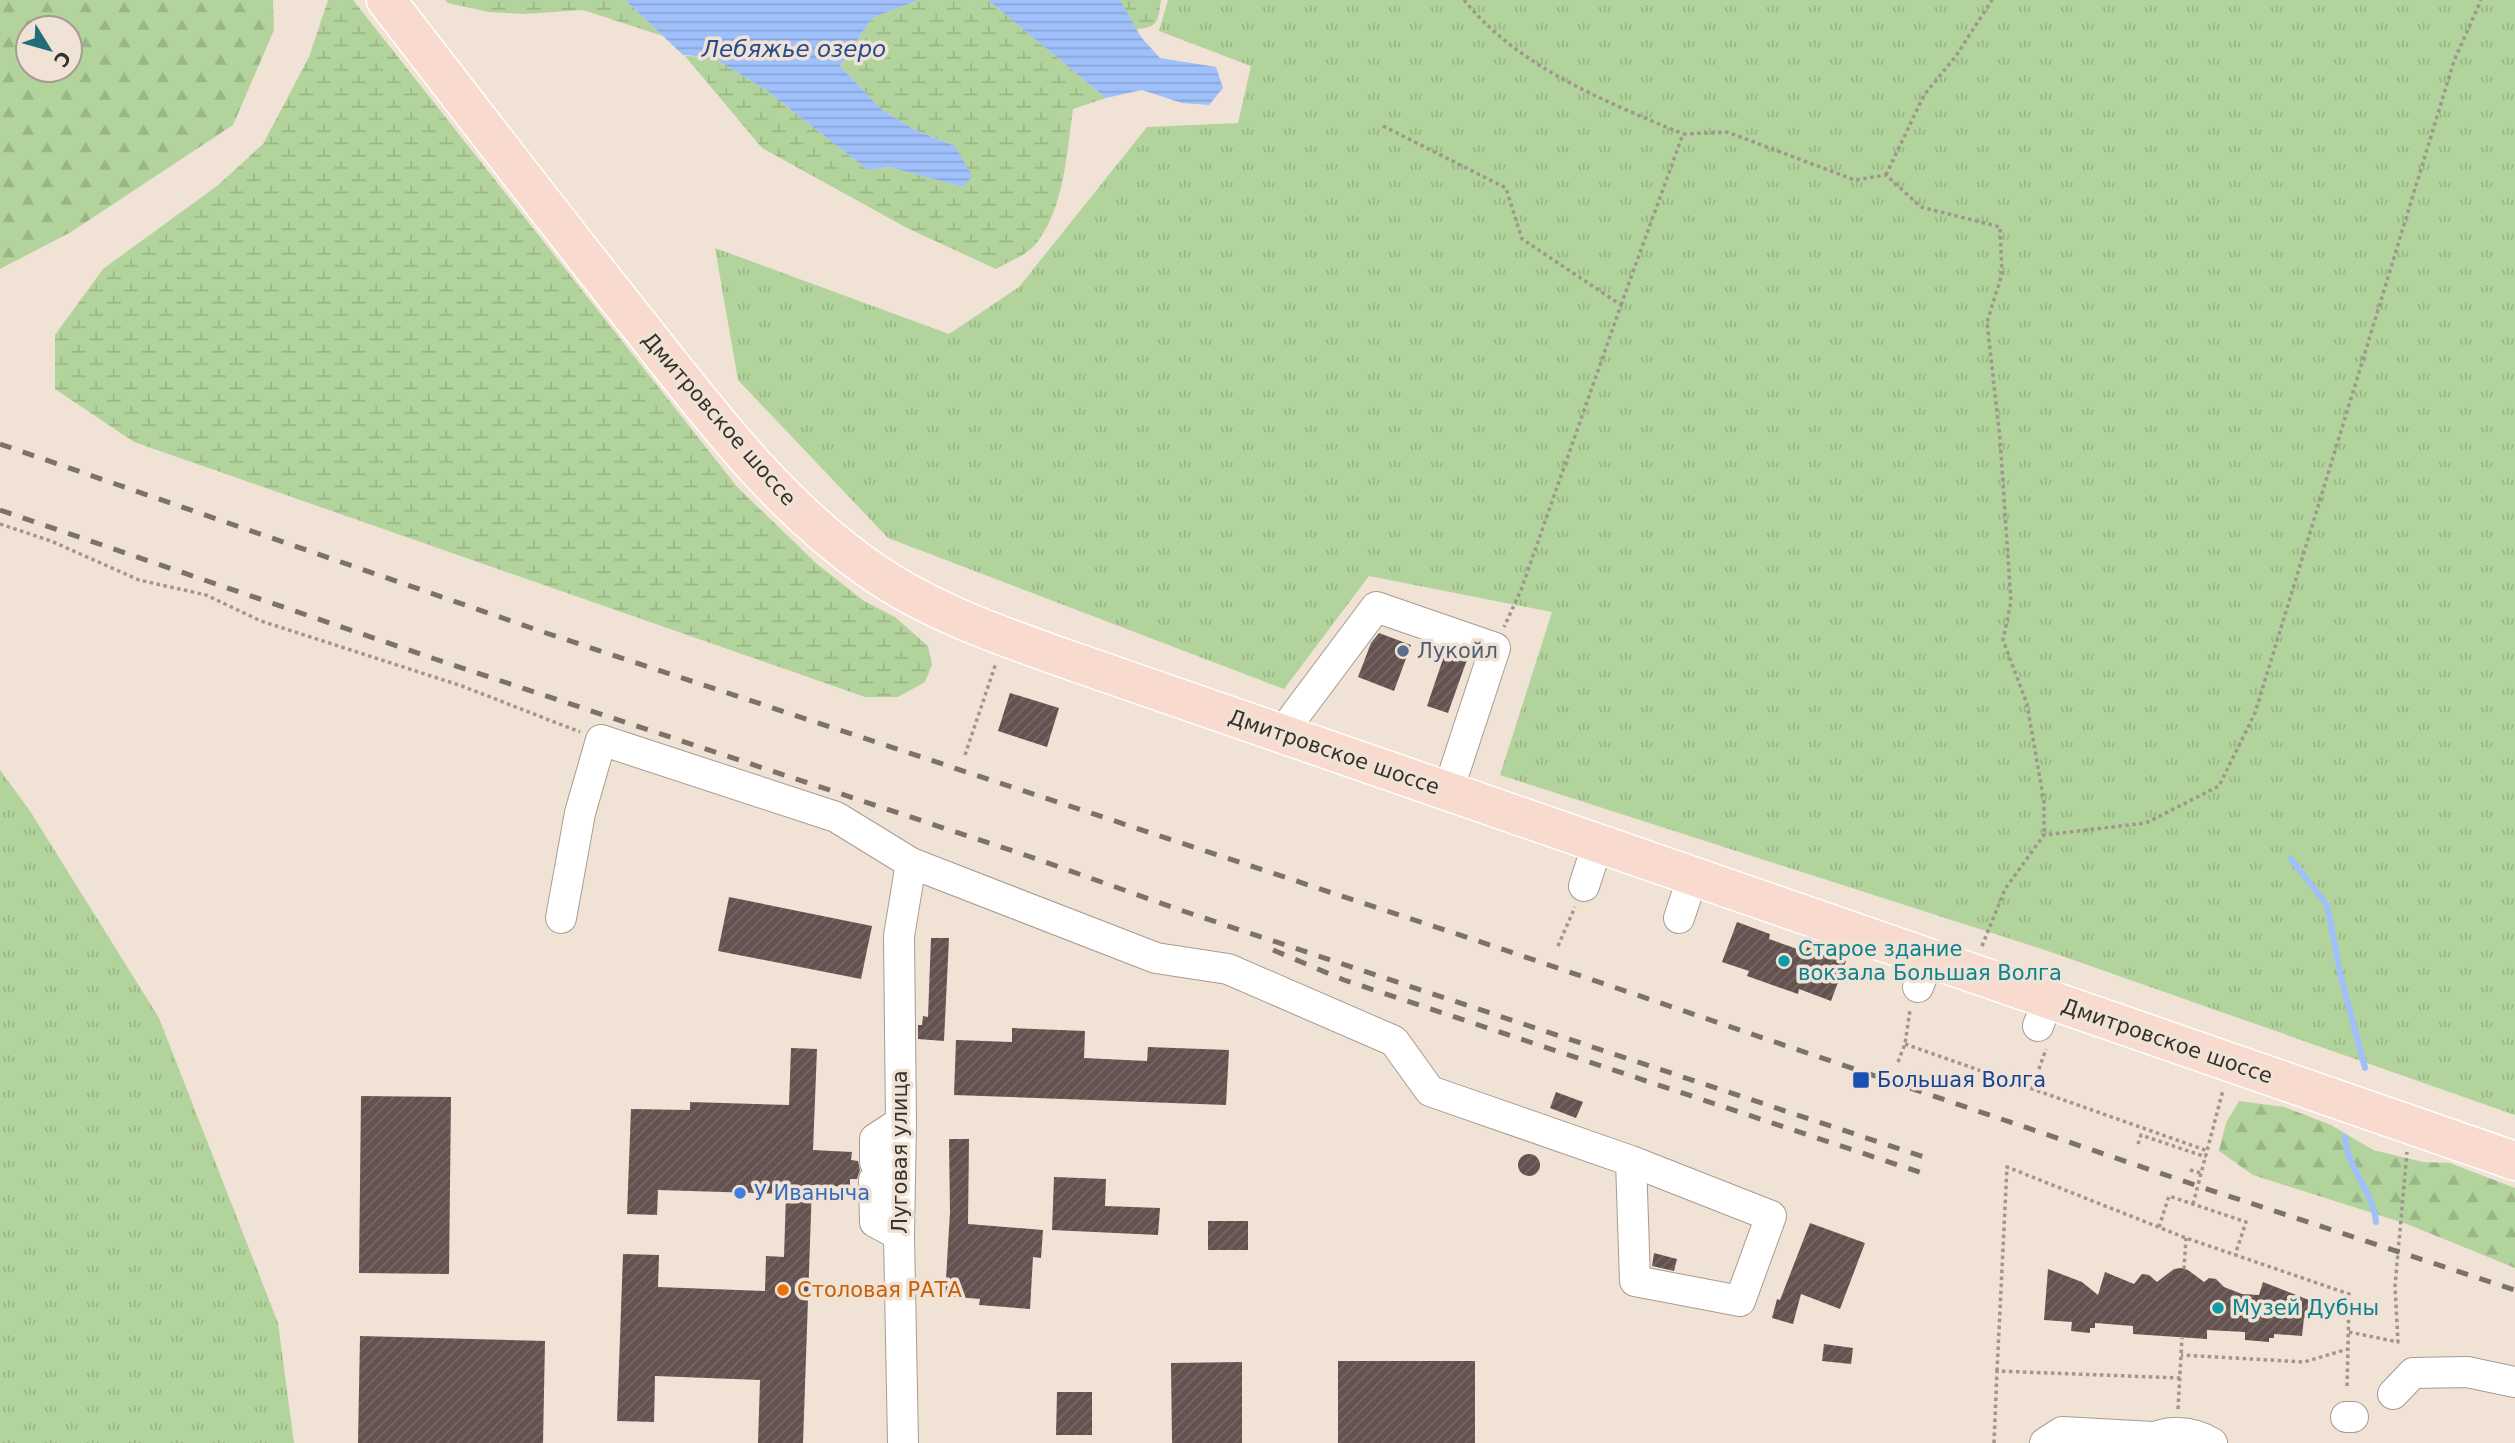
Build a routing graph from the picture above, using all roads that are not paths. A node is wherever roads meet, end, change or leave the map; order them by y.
1 (386, 0) edge
2 (1281, 734) junction
3 (1448, 791) junction
4 (1598, 843) junction
5 (911, 863) junction
6 (1693, 876) junction
7 (1584, 886) dead end
8 (561, 918) dead end
9 (1679, 918) dead end
10 (901, 1122) junction
11 (1631, 1161) junction
12 (2515, 1161) edge
13 (899, 1235) junction
14 (2515, 1382) edge
15 (2393, 1394) dead end
16 (2158, 1437) edge
17 (902, 1443) edge
18 (2045, 1443) edge
19 (2212, 1443) edge

1 - 2 main road, Дмитровское шоссе
2 - 3 main road, Дмитровское шоссе
2 - 3 street
3 - 4 main road, Дмитровское шоссе
4 - 6 main road, Дмитровское шоссе
4 - 7 street
5 - 8 street
5 - 10 street, Луговая улица
5 - 11 street
6 - 9 street
6 - 12 main road, Дмитровское шоссе
10 - 13 street, Луговая улица
10 - 13 street
11 - 11 street
13 - 17 street, Луговая улица
14 - 15 street
16 - 18 street
16 - 19 street

